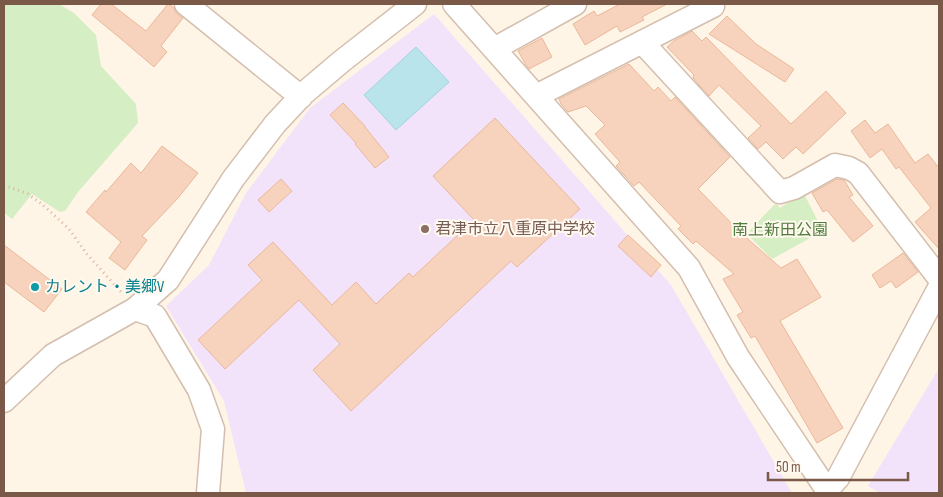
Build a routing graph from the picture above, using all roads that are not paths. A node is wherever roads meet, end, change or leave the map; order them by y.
1 (186, 4) edge
2 (415, 4) edge
3 (454, 4) edge
4 (575, 4) edge
5 (714, 6) dead end
6 (642, 42) junction
7 (494, 49) junction
8 (536, 96) junction
9 (301, 97) junction
10 (939, 278) edge
11 (939, 288) edge
12 (135, 309) junction
13 (4, 401) edge
14 (828, 492) edge
15 (208, 493) edge

1 - 9 street
2 - 9 street
3 - 7 street
4 - 7 street
5 - 6 street
6 - 8 street
6 - 10 street
7 - 8 street
8 - 14 street
9 - 12 street
11 - 14 street
12 - 13 street
12 - 15 street

